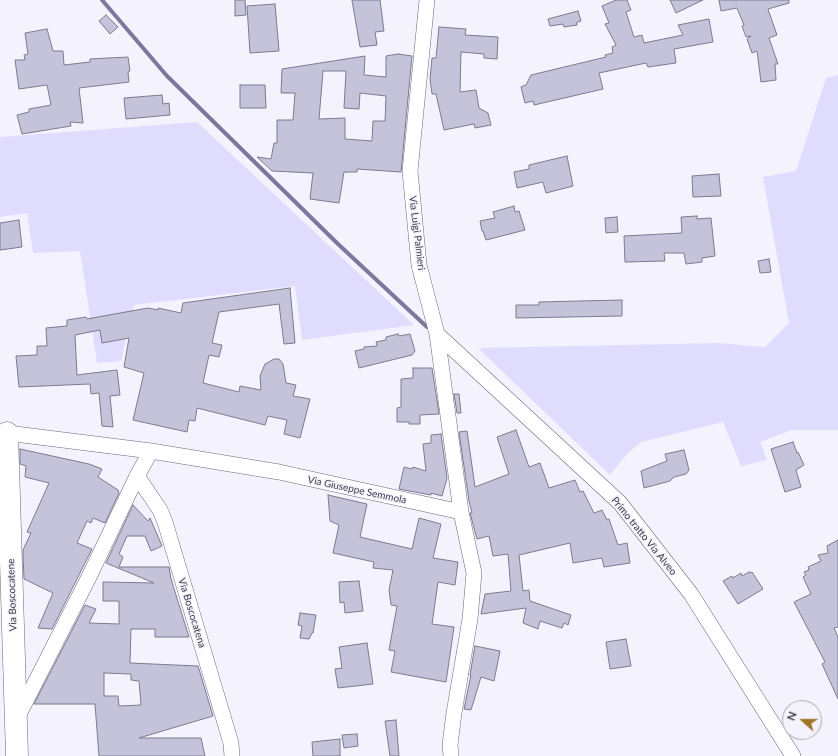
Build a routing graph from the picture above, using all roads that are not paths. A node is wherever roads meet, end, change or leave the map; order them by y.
1 (427, 0) edge
2 (438, 334) junction
3 (2, 431) edge
4 (151, 451) junction
5 (137, 476) junction
6 (461, 512) junction
7 (5, 541) edge
8 (17, 718) junction
9 (18, 756) edge
10 (232, 756) edge
11 (451, 756) edge
12 (793, 756) edge

1 - 2 street, Via Luigi Palmieri
2 - 6 street, Via Luigi Palmieri
2 - 12 street, Primo tratto Via Alveo
3 - 4 street, Via Giuseppe Semmola
3 - 7 street, Via Boscocatene
4 - 5 street
4 - 6 street, Via Giuseppe Semmola
5 - 8 street
5 - 10 street, Via Boscocatena
6 - 11 street
7 - 8 street, Via Boscocatene
8 - 9 street, Via Boscocatene

